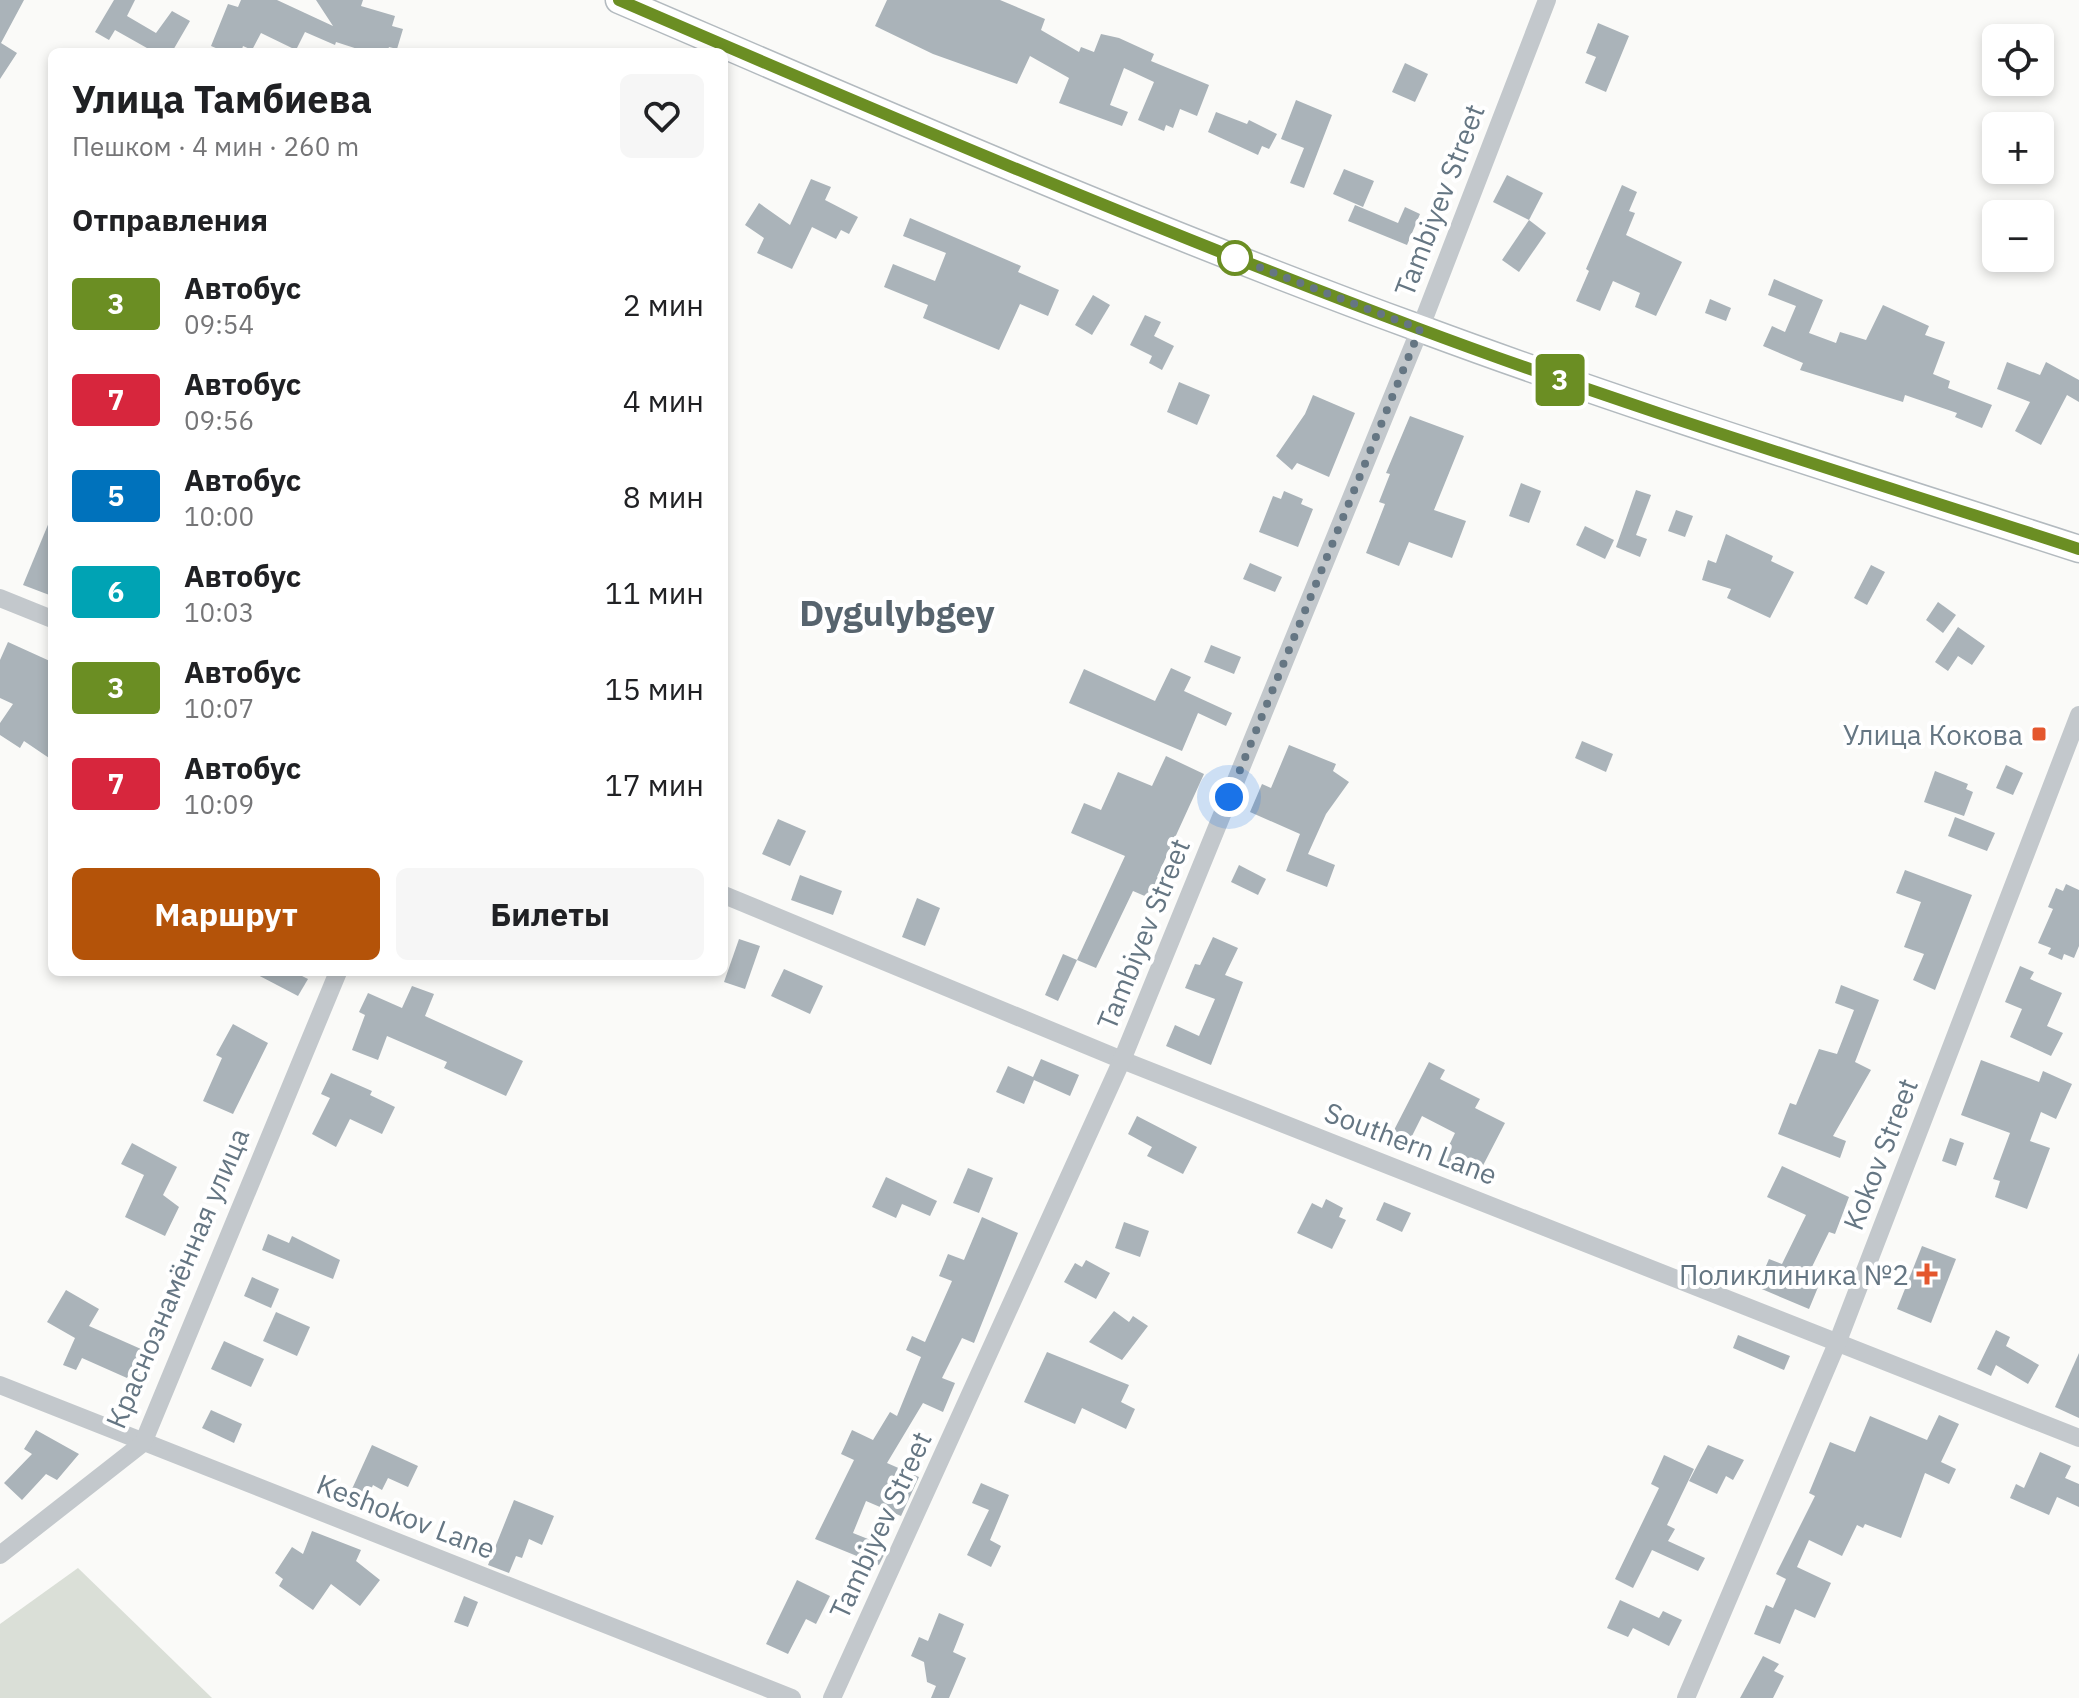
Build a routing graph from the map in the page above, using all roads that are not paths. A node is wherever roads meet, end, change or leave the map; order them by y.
1 (619, 0) edge
2 (1547, 0) edge
3 (715, 47) edge
4 (728, 52) edge
5 (1420, 329) junction
6 (2079, 549) edge
7 (0, 598) edge
8 (48, 617) edge
9 (2079, 715) edge
10 (728, 897) edge
11 (336, 976) edge
12 (1122, 1060) junction
13 (1838, 1341) junction
14 (0, 1385) edge
15 (2079, 1438) edge
16 (143, 1443) junction
17 (0, 1555) edge
18 (792, 1698) edge
19 (832, 1698) edge
20 (1686, 1698) edge

1 - 3 main road
2 - 5 street, Tambiyev Street
4 - 5 main road
5 - 6 main road
5 - 12 street, Tambiyev Street
7 - 8 street
9 - 13 street, Kokov Street
10 - 12 street, Southern Lane
11 - 16 street, Краснознамённая улица
12 - 13 street, Southern Lane
12 - 19 street, Tambiyev Street
13 - 15 street, Southern Lane
13 - 20 street, Kokov Street
14 - 16 street, Keshokov Lane
16 - 17 street, Краснознамённая улица
16 - 18 street, Keshokov Lane

